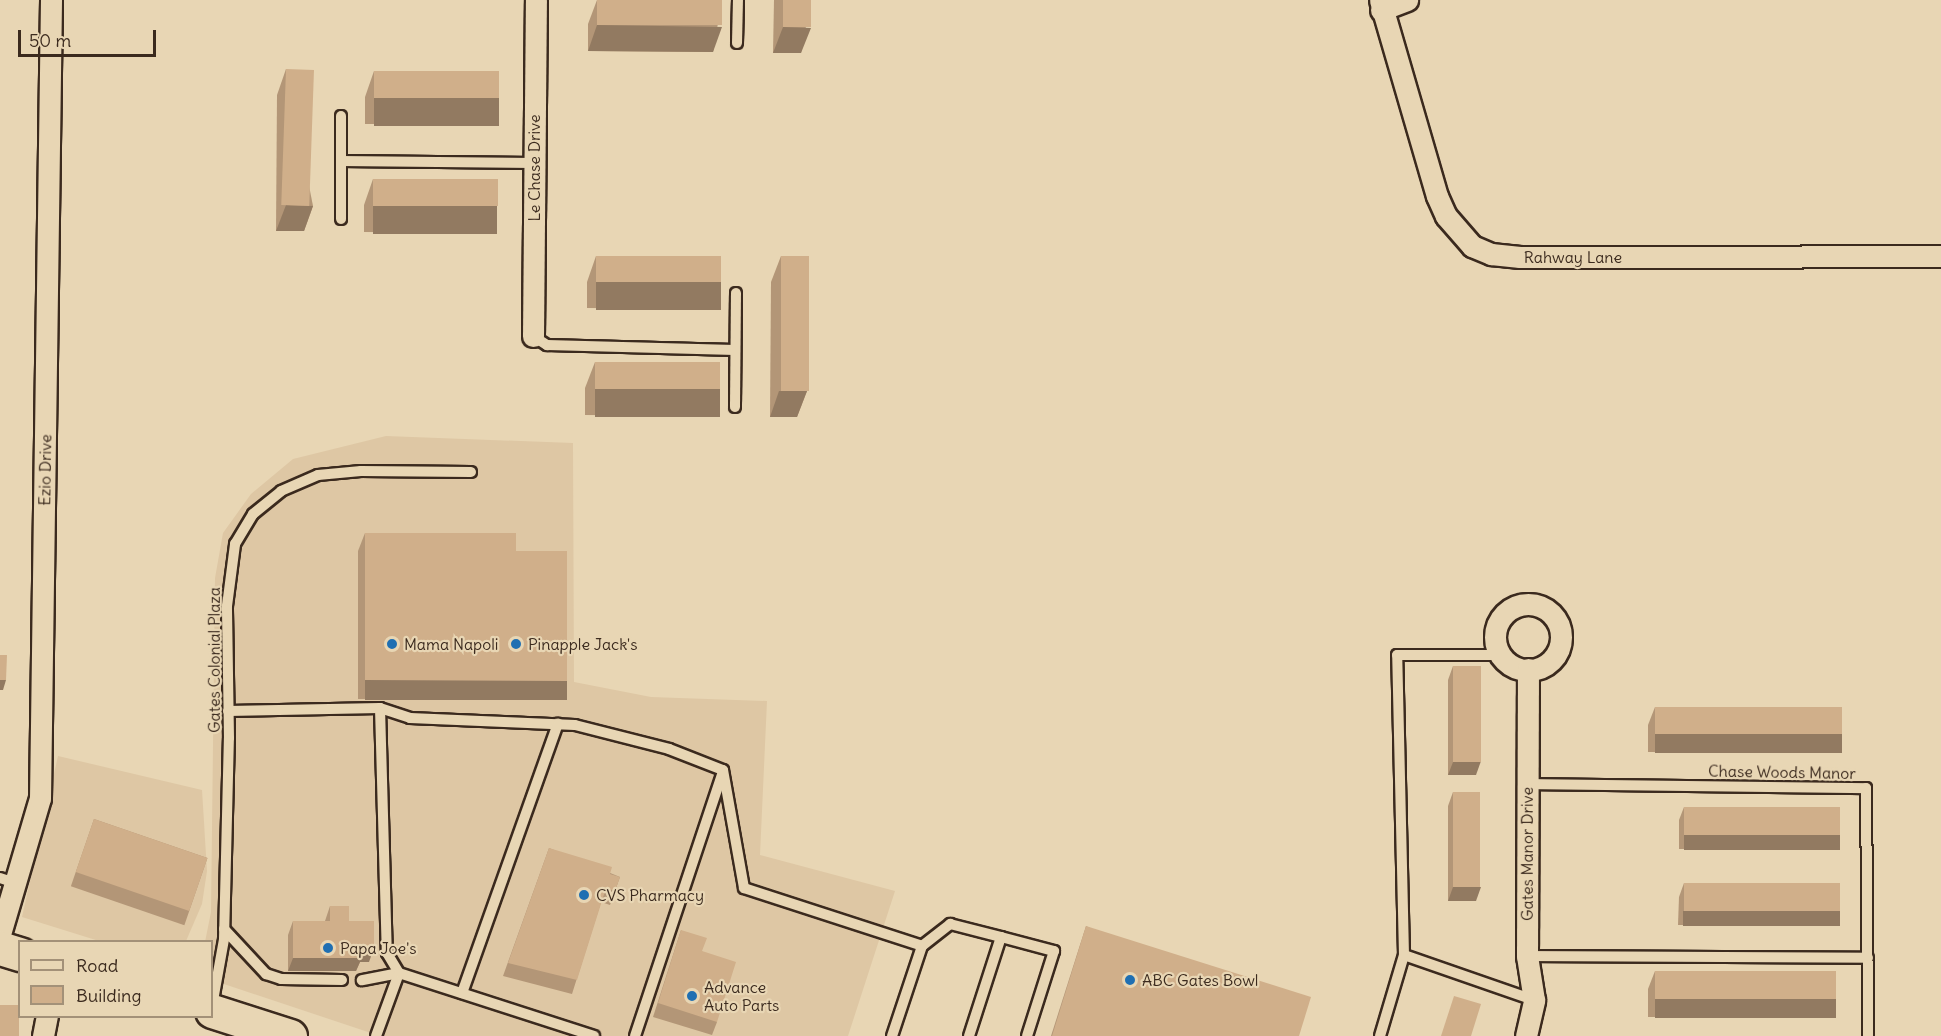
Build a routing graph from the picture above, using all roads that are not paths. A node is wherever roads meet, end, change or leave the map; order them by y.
1 (51, 0) edge
2 (536, 0) edge
3 (738, 0) edge
4 (1407, 0) edge
5 (1380, 5) edge
6 (737, 43) dead end
7 (341, 116) dead end
8 (341, 161) junction
9 (534, 164) junction
10 (341, 219) dead end
11 (1941, 256) edge
12 (736, 293) dead end
13 (533, 336) joint
14 (735, 350) junction
15 (735, 406) dead end
16 (471, 472) dead end
17 (1501, 655) junction
18 (1528, 669) junction
19 (380, 708) junction
20 (228, 711) junction
21 (558, 724) junction
22 (723, 770) junction
23 (1528, 784) junction
24 (8, 880) edge
25 (224, 929) junction
26 (0, 934) edge
27 (1001, 937) junction
28 (922, 946) junction
29 (0, 948) edge
30 (18, 953) edge
31 (1404, 954) junction
32 (1527, 956) junction
33 (1868, 958) junction
34 (399, 973) junction
35 (342, 980) dead end
36 (362, 980) dead end
37 (462, 993) junction
38 (213, 1000) edge
39 (1534, 1000) junction
40 (213, 1011) edge
41 (47, 1018) edge
42 (43, 1036) edge
43 (290, 1036) edge
44 (376, 1036) edge
45 (594, 1036) edge
46 (635, 1036) edge
47 (891, 1036) edge
48 (969, 1036) edge
49 (1026, 1036) edge
50 (1380, 1036) edge
51 (1526, 1036) edge
52 (1868, 1036) edge

1 - 24 street, Ezio Drive
2 - 9 street, Le Chase Drive
3 - 6 lane
4 - 5 street
5 - 11 street, Rahway Lane
7 - 8 lane
8 - 9 lane
8 - 10 lane
9 - 13 street, Le Chase Drive
12 - 14 lane
13 - 14 lane
14 - 15 lane
16 - 20 lane, Gates Colonial Plaza
17 - 18 street
17 - 18 street
17 - 31 lane
18 - 23 street, Gates Manor Drive
19 - 20 lane
19 - 21 lane
19 - 34 lane
20 - 25 lane, Gates Colonial Plaza
21 - 22 lane
21 - 37 lane
22 - 28 lane
22 - 46 lane
23 - 32 street, Gates Manor Drive
23 - 33 lane, Chase Woods Manor
24 - 26 street, Ezio Drive
25 - 35 lane
25 - 38 lane, Gates Colonial Plaza
27 - 28 lane
27 - 48 lane
27 - 49 lane
28 - 47 lane
29 - 30 main road
31 - 39 lane
31 - 50 lane
32 - 33 lane
32 - 39 street, Gates Manor Drive
33 - 52 lane, Chase Woods Manor
34 - 36 lane
34 - 37 lane
34 - 44 lane
37 - 45 lane
39 - 51 street, Gates Manor Drive
40 - 43 main road
41 - 42 street

